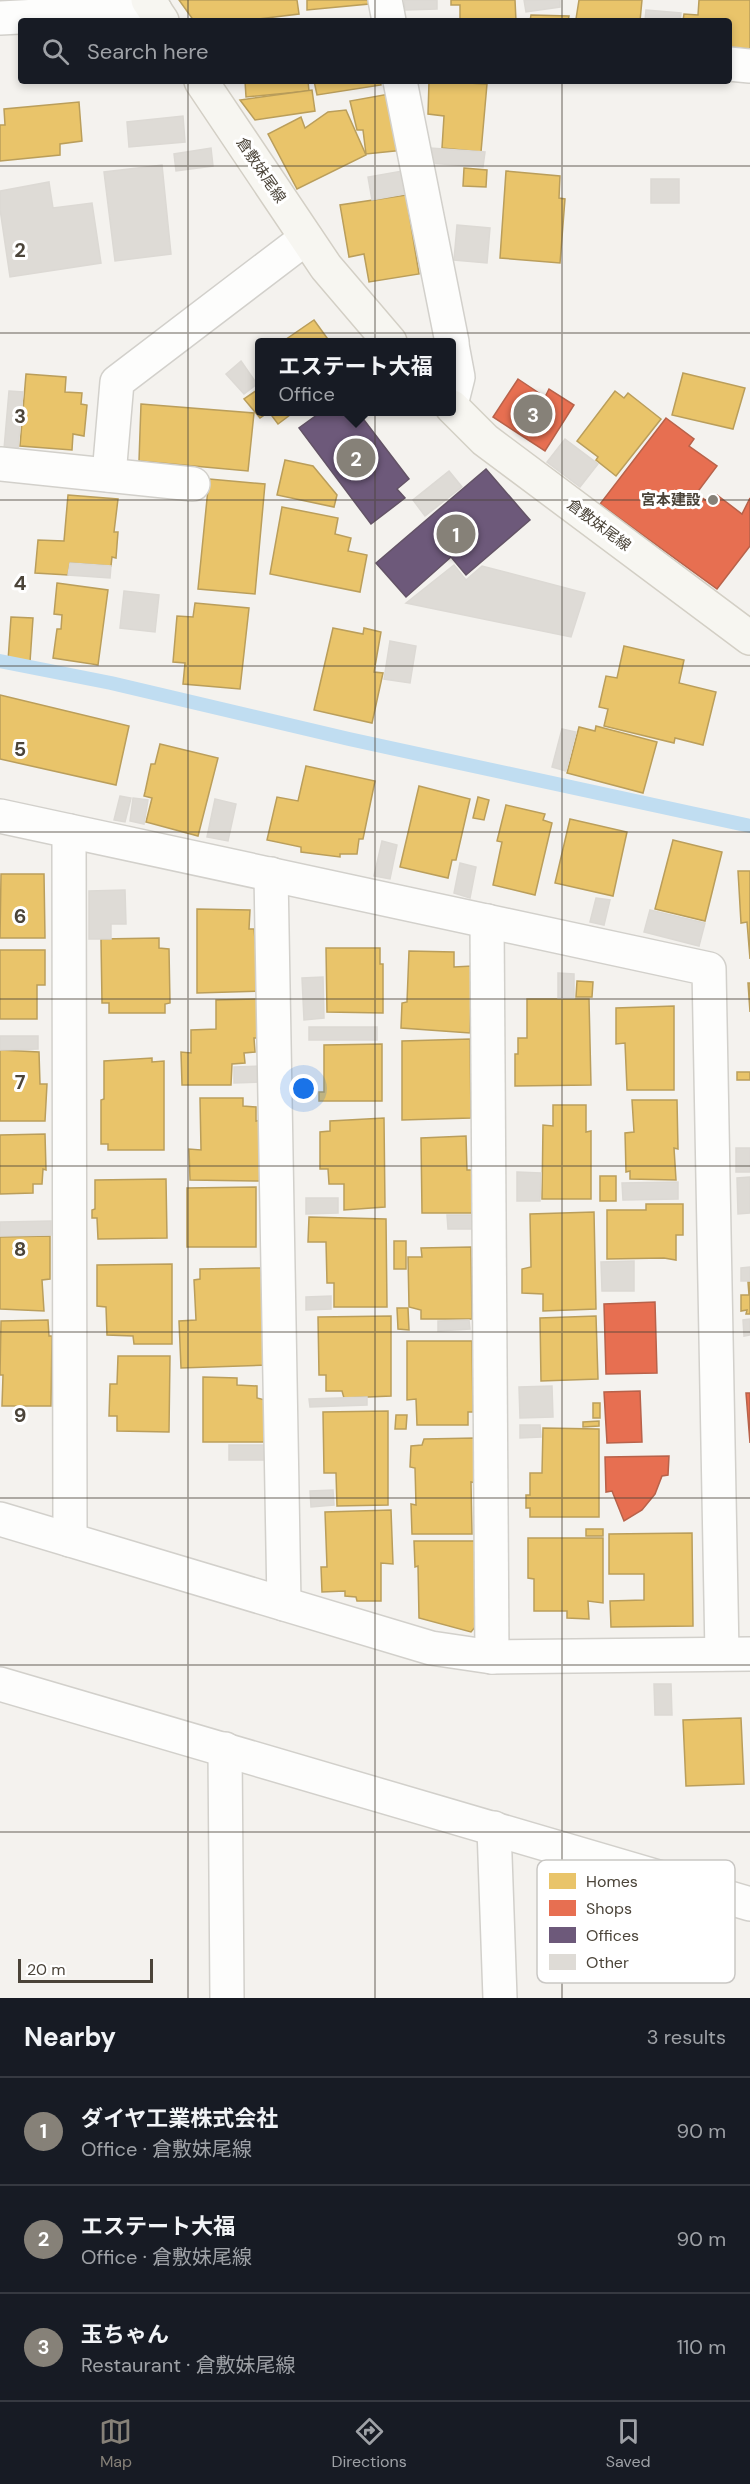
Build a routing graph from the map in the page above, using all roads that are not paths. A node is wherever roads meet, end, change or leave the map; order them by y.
1 (385, 0) edge
2 (155, 10) edge
3 (0, 18) edge
4 (388, 18) edge
5 (732, 64) edge
6 (750, 66) edge
7 (203, 84) edge
8 (401, 84) edge
9 (306, 238) junction
10 (387, 338) edge
11 (451, 338) edge
12 (456, 366) edge
13 (456, 385) edge
14 (456, 411) edge
15 (0, 464) edge
16 (109, 476) junction
17 (192, 484) dead end
18 (750, 638) edge
19 (0, 816) edge
20 (69, 831) junction
21 (271, 874) junction
22 (488, 921) junction
23 (0, 1519) edge
24 (70, 1540) junction
25 (284, 1604) junction
26 (736, 1654) edge
27 (492, 1657) junction
28 (0, 1684) edge
29 (225, 1749) junction
30 (494, 1828) junction
31 (600, 1860) edge
32 (735, 1900) edge
33 (750, 1905) edge
34 (227, 1998) edge
35 (500, 1998) edge

1 - 4 street
2 - 3 street
5 - 6 street
7 - 9 main road, 倉敷妹尾線
8 - 11 street
9 - 10 main road, 倉敷妹尾線
9 - 16 street
12 - 13 street
14 - 18 main road, 倉敷妹尾線
15 - 16 street
16 - 17 street
19 - 20 street
20 - 21 street
20 - 24 street
21 - 22 street
21 - 25 street
22 - 26 street
22 - 27 street
23 - 24 street
24 - 25 street
25 - 27 street
26 - 27 street
28 - 29 street
29 - 30 street
29 - 34 street
30 - 31 street
30 - 35 street
32 - 33 street

